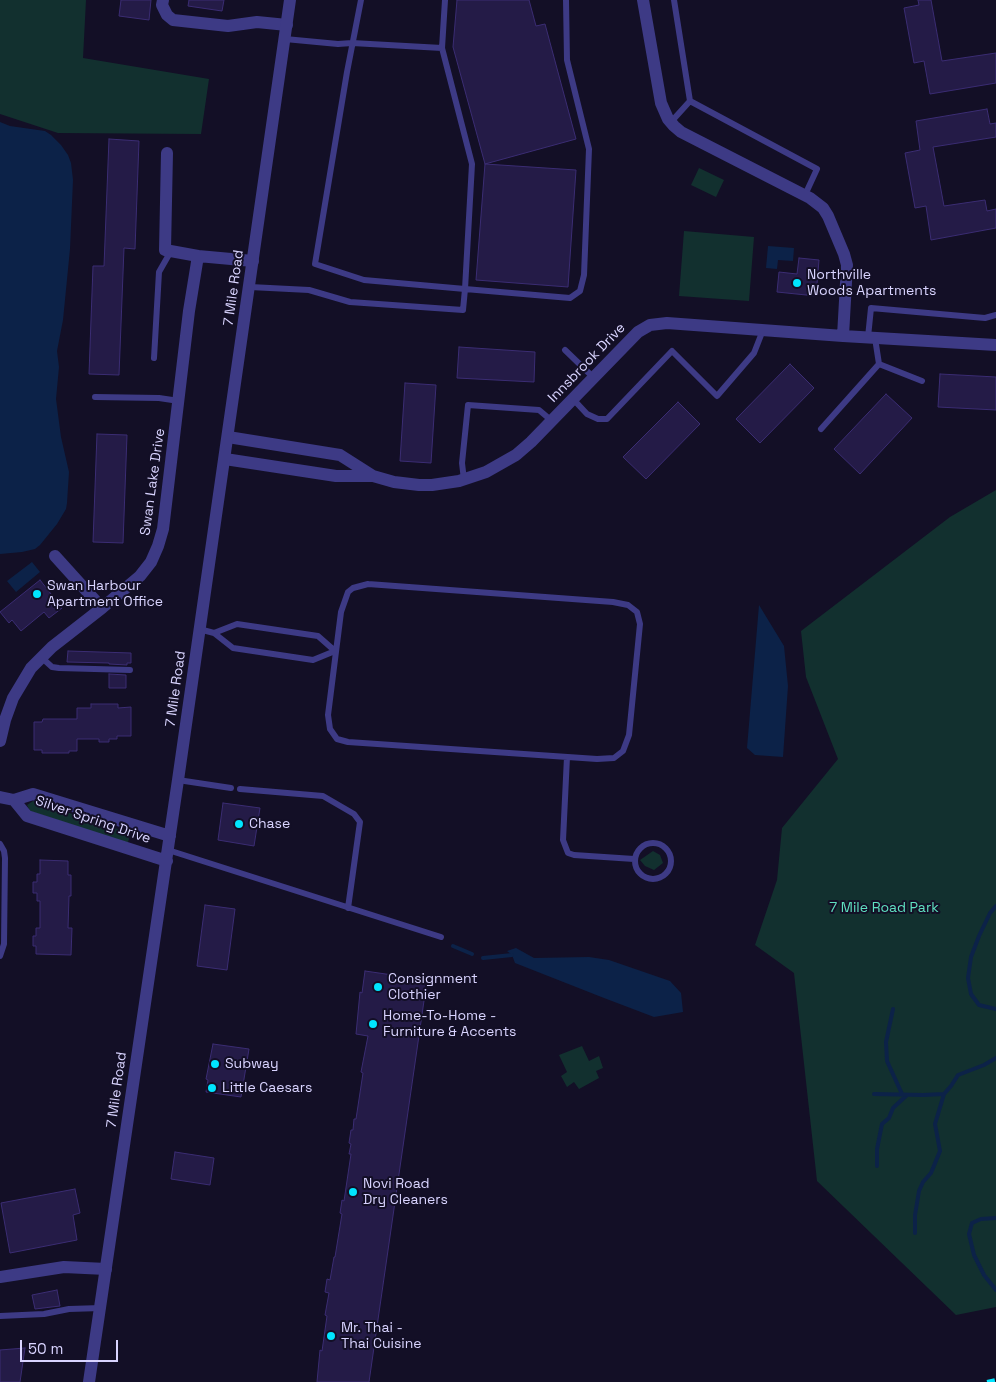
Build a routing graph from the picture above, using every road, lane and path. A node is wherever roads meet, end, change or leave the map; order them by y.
1 (163, 0) edge
2 (290, 0) edge
3 (361, 0) edge
4 (445, 0) edge
5 (566, 0) edge
6 (643, 0) edge
7 (674, 0) edge
8 (287, 25) junction
9 (285, 39) junction
10 (352, 43) junction
11 (442, 48) junction
12 (690, 101) junction
13 (671, 122) junction
14 (167, 153) dead end
15 (805, 196) junction
16 (171, 251) junction
17 (198, 256) junction
18 (253, 261) junction
19 (250, 287) junction
20 (465, 289) junction
21 (996, 315) edge
22 (762, 330) junction
23 (843, 336) junction
24 (872, 338) junction
25 (996, 345) edge
26 (565, 350) dead end
27 (154, 358) dead end
28 (879, 364) junction
29 (594, 378) junction
30 (922, 381) dead end
31 (95, 397) dead end
32 (574, 398) junction
33 (179, 401) junction
34 (552, 421) junction
35 (821, 429) dead end
36 (228, 437) junction
37 (225, 459) junction
38 (373, 476) junction
39 (464, 480) junction
40 (55, 556) dead end
41 (102, 608) junction
42 (199, 629) junction
43 (214, 633) junction
44 (335, 651) junction
45 (41, 657) junction
46 (130, 670) dead end
47 (0, 741) edge
48 (567, 757) junction
49 (178, 780) junction
50 (231, 788) dead end
51 (240, 789) dead end
52 (0, 797) edge
53 (14, 800) junction
54 (170, 836) junction
55 (0, 844) edge
56 (167, 855) junction
57 (634, 859) junction
58 (348, 908) junction
59 (441, 937) dead end
60 (0, 956) edge
61 (106, 1269) junction
62 (0, 1278) edge
63 (100, 1308) junction
64 (0, 1316) edge
65 (89, 1382) edge

1 - 8 street
2 - 8 street, 7 Mile Road
3 - 10 lane
4 - 11 lane
5 - 20 lane
6 - 13 street
7 - 12 lane
8 - 9 street, 7 Mile Road
9 - 10 lane
9 - 18 street, 7 Mile Road
10 - 11 lane
10 - 20 lane
11 - 20 lane
12 - 13 lane
12 - 15 lane
13 - 15 street
14 - 16 street
15 - 23 street
16 - 17 street
16 - 27 lane
17 - 18 street
17 - 33 street, Swan Lake Drive
18 - 19 street, 7 Mile Road
19 - 20 lane
19 - 36 street, 7 Mile Road
21 - 24 lane
22 - 23 street, Innsbrook Drive
22 - 29 street, Innsbrook Drive
22 - 32 lane
23 - 24 street, Innsbrook Drive
24 - 25 street, Innsbrook Drive
24 - 28 lane
26 - 29 lane
28 - 30 lane
28 - 35 lane
29 - 32 street, Innsbrook Drive
31 - 33 lane
32 - 34 street, Innsbrook Drive
33 - 41 street, Swan Lake Drive
34 - 39 street, Innsbrook Drive
34 - 39 lane
36 - 37 street, 7 Mile Road
36 - 38 street, Innsbrook Drive
37 - 38 street, Innsbrook Drive
37 - 42 street, 7 Mile Road
38 - 39 street, Innsbrook Drive
40 - 41 street
41 - 45 street, Swan Lake Drive
42 - 43 lane
42 - 49 street, 7 Mile Road
43 - 44 lane
43 - 44 lane
44 - 48 lane
44 - 48 lane
45 - 46 lane
45 - 47 street, Swan Lake Drive
48 - 57 lane
49 - 50 lane
49 - 54 street, 7 Mile Road
51 - 58 lane
52 - 53 street, Silver Spring Drive
53 - 54 street, Silver Spring Drive
53 - 56 street, Silver Spring Drive
54 - 56 street, 7 Mile Road
55 - 60 lane
56 - 58 lane
56 - 61 street, 7 Mile Road
57 - 57 lane
58 - 59 lane
61 - 62 street
61 - 63 street, 7 Mile Road
63 - 64 lane
63 - 65 street, 7 Mile Road

